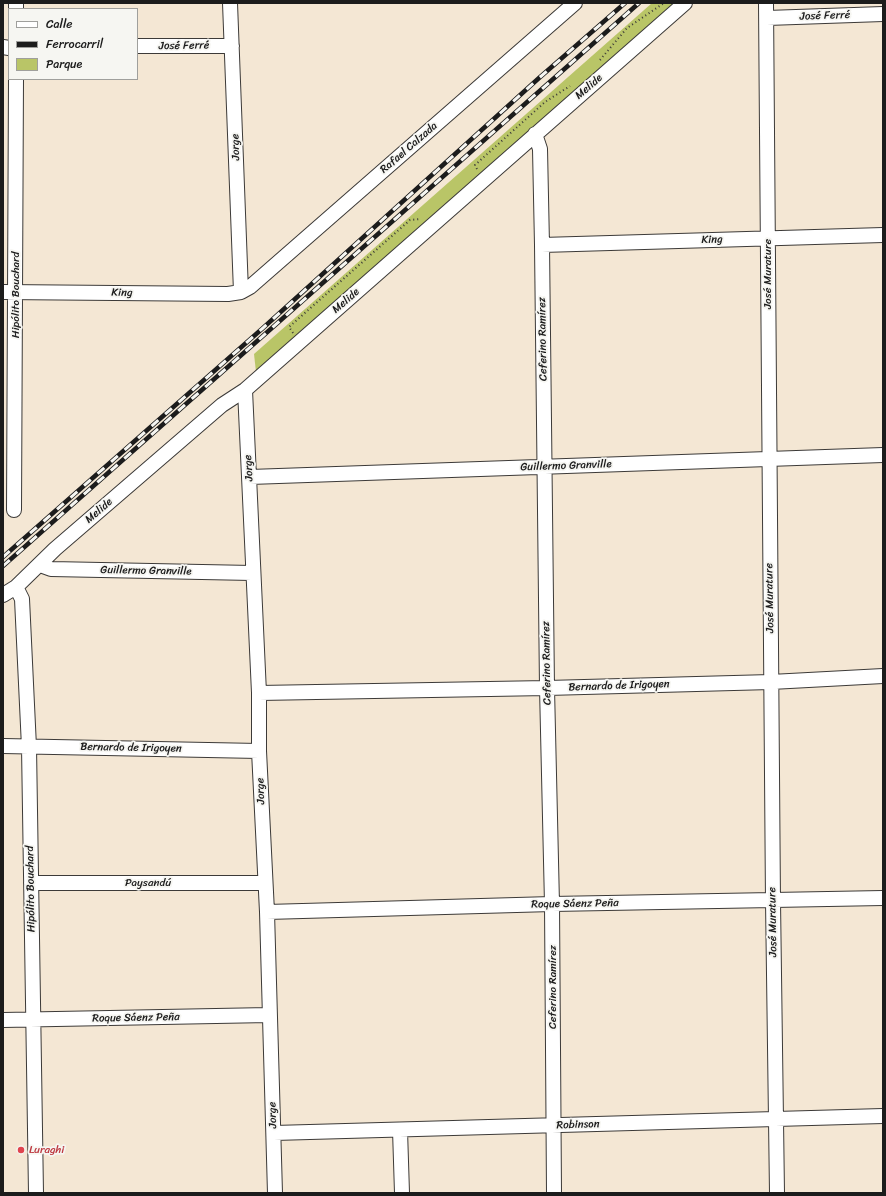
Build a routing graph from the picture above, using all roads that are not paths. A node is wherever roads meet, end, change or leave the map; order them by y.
1 (230, 3) edge
2 (575, 3) edge
3 (685, 3) edge
4 (766, 3) edge
5 (883, 14) edge
6 (767, 18) junction
7 (138, 46) edge
8 (232, 46) junction
9 (16, 80) edge
10 (535, 134) junction
11 (883, 236) edge
12 (768, 238) junction
13 (542, 245) junction
14 (9, 292) edge
15 (241, 292) junction
16 (245, 390) junction
17 (883, 455) edge
18 (769, 458) junction
19 (544, 466) junction
20 (250, 477) junction
21 (14, 510) dead end
22 (40, 565) junction
23 (252, 573) junction
24 (16, 587) junction
25 (3, 595) edge
26 (883, 676) edge
27 (771, 682) junction
28 (547, 688) junction
29 (259, 693) junction
30 (3, 746) edge
31 (29, 747) junction
32 (259, 751) junction
33 (31, 883) junction
34 (264, 883) junction
35 (883, 898) edge
36 (773, 901) junction
37 (552, 904) junction
38 (267, 912) junction
39 (269, 1015) junction
40 (3, 1020) edge
41 (32, 1020) junction
42 (883, 1116) edge
43 (777, 1118) junction
44 (554, 1125) junction
45 (400, 1130) junction
46 (274, 1133) junction
47 (36, 1193) edge
48 (275, 1193) edge
49 (402, 1193) edge
50 (554, 1193) edge
51 (778, 1193) edge

1 - 8 street, Jorge
2 - 15 street, Rafael Calzada
3 - 10 street, Melide
4 - 6 street, José Murature
5 - 6 street, José Ferré
6 - 12 street, José Murature
7 - 8 street, José Ferré
8 - 15 street, Jorge
9 - 14 street, Hipólito Bouchard
10 - 13 street, Ceferino Ramírez
10 - 16 street, Melide
11 - 12 street, King
12 - 13 street, King
12 - 18 street, José Murature
13 - 19 street, Ceferino Ramírez
14 - 15 street, King
14 - 21 street, Hipólito Bouchard
16 - 20 street, Jorge
16 - 22 street, Melide
17 - 18 street, Guillermo Granville
18 - 19 street, Guillermo Granville
18 - 27 street, José Murature
19 - 20 street, Guillermo Granville
19 - 28 street, Ceferino Ramírez
20 - 23 street, Jorge
22 - 23 street, Guillermo Granville
22 - 24 street, Melide
23 - 29 street, Jorge
24 - 25 street, Melide
24 - 31 street, Hipólito Bouchard
26 - 27 street, Bernardo de Irigoyen
27 - 28 street, Bernardo de Irigoyen
27 - 36 street, José Murature
28 - 29 street, Bernardo de Irigoyen
28 - 37 street, Ceferino Ramírez
29 - 32 street, Jorge
30 - 31 street, Bernardo de Irigoyen
31 - 32 street, Bernardo de Irigoyen
31 - 33 street, Hipólito Bouchard
32 - 34 street, Jorge
33 - 34 street, Paysandú
33 - 41 street, Hipólito Bouchard
34 - 38 street, Jorge
35 - 36 street, Roque Sáenz Peña
36 - 37 street, Roque Sáenz Peña
36 - 43 street, José Murature
37 - 38 street, Roque Sáenz Peña
37 - 44 street, Ceferino Ramírez
38 - 39 street, Jorge
39 - 41 street, Roque Sáenz Peña
39 - 46 street, Jorge
40 - 41 street, Roque Sáenz Peña
41 - 47 street, Hipólito Bouchard
42 - 43 street, Robinson
43 - 44 street, Robinson
43 - 51 street, José Murature
44 - 45 street, Robinson
44 - 50 street, Ceferino Ramírez
45 - 46 street, Robinson
45 - 49 street
46 - 48 street, Jorge

